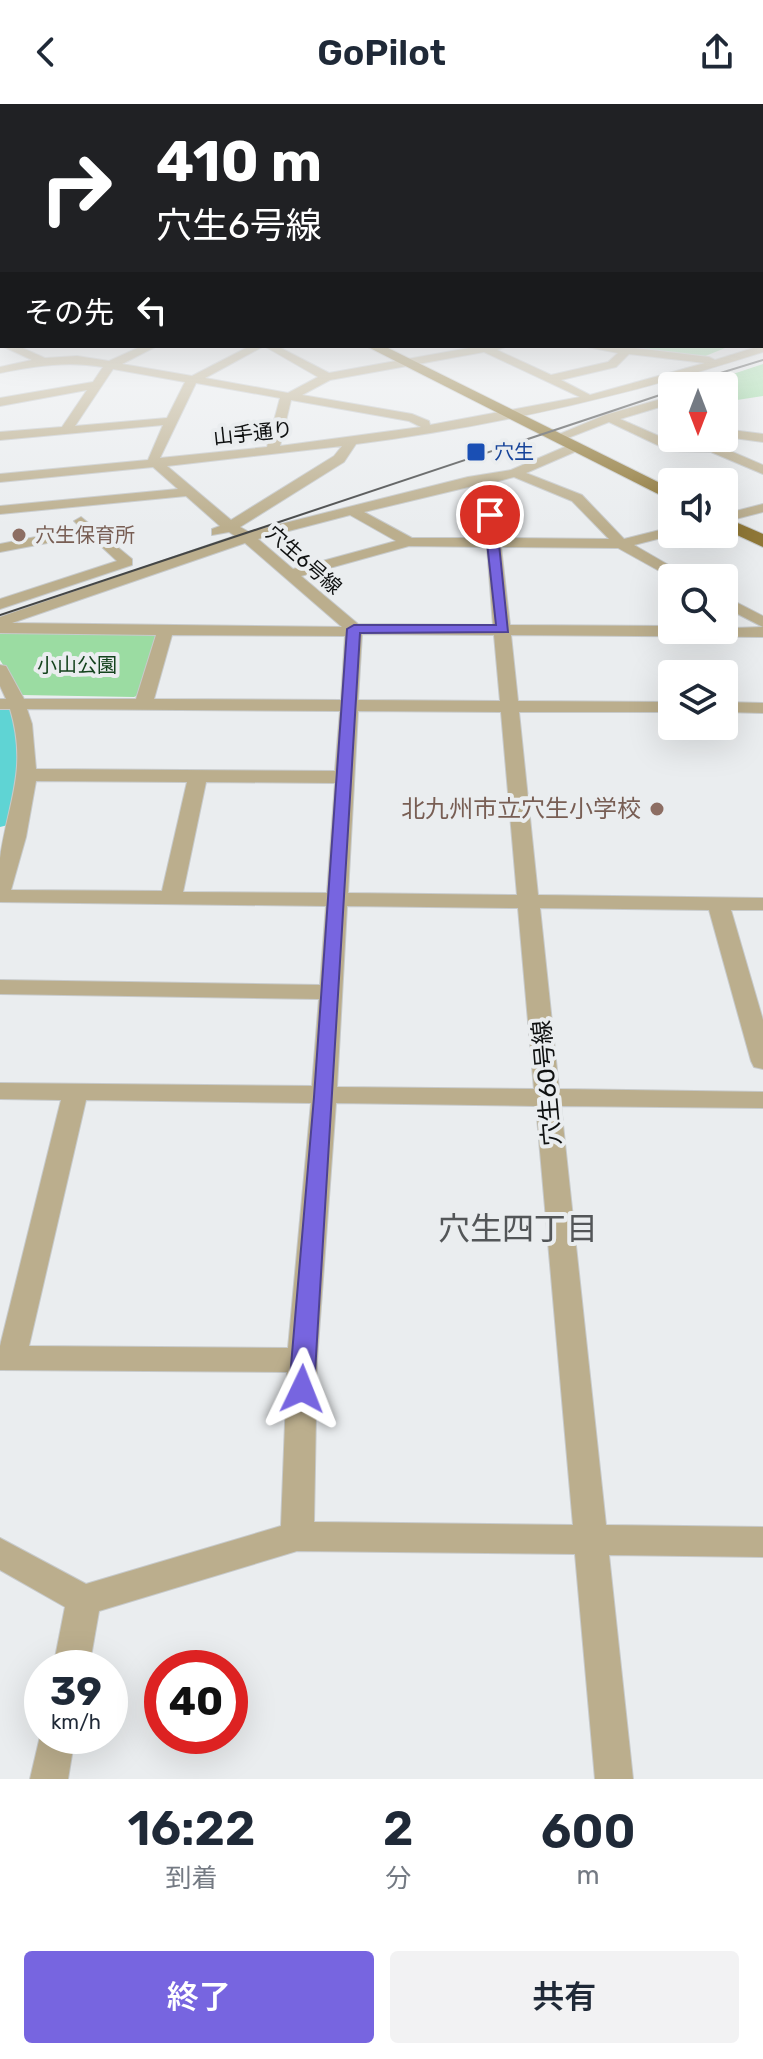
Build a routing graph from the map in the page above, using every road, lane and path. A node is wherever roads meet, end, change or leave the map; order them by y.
1 (105, 371) edge
2 (144, 371) edge
3 (209, 371) edge
4 (316, 371) edge
5 (360, 371) edge
6 (423, 371) edge
7 (533, 371) edge
8 (585, 371) edge
9 (669, 371) edge
10 (691, 371) edge
11 (327, 377) junction
12 (550, 379) junction
13 (192, 380) junction
14 (95, 385) junction
15 (584, 395) junction
16 (288, 398) junction
17 (0, 402) edge
18 (658, 404) edge
19 (505, 412) junction
20 (609, 418) junction
21 (170, 421) junction
22 (763, 423) edge
23 (425, 424) junction
24 (66, 430) junction
25 (738, 432) edge
26 (0, 436) edge
27 (738, 437) edge
28 (763, 438) edge
29 (658, 440) edge
30 (565, 442) junction
31 (350, 443) junction
32 (272, 449) junction
33 (738, 449) edge
34 (154, 460) junction
35 (763, 470) edge
36 (515, 473) junction
37 (1, 474) edge
38 (488, 479) junction
39 (658, 489) edge
40 (190, 492) junction
41 (68, 504) junction
42 (763, 508) edge
43 (5, 510) edge
44 (353, 511) junction
45 (738, 516) edge
46 (230, 527) junction
47 (738, 528) edge
48 (89, 531) junction
49 (658, 535) edge
50 (247, 537) junction
51 (763, 541) edge
52 (409, 542) junction
53 (492, 542) junction
54 (621, 544) junction
55 (0, 548) edge
56 (127, 562) junction
57 (658, 564) edge
58 (290, 574) junction
59 (0, 604) edge
60 (738, 609) edge
61 (763, 622) edge
62 (0, 625) edge
63 (354, 629) junction
64 (503, 629) junction
65 (165, 631) junction
66 (763, 632) edge
67 (0, 670) edge
68 (144, 702) junction
69 (8, 703) edge
70 (349, 704) junction
71 (509, 707) junction
72 (658, 707) edge
73 (738, 707) edge
74 (763, 708) edge
75 (29, 775) junction
76 (198, 776) junction
77 (345, 777) junction
78 (0, 894) edge
79 (171, 897) junction
80 (334, 900) junction
81 (530, 902) junction
82 (718, 903) junction
83 (763, 904) edge
84 (0, 987) edge
85 (329, 992) junction
86 (754, 995) edge
87 (763, 1061) edge
88 (0, 1091) edge
89 (75, 1092) junction
90 (324, 1097) junction
91 (549, 1097) junction
92 (763, 1100) edge
93 (6, 1358) edge
94 (302, 1360) junction
95 (297, 1536) junction
96 (590, 1540) junction
97 (763, 1542) edge
98 (0, 1553) edge
99 (84, 1600) junction
100 (74, 1650) edge
101 (54, 1754) edge
102 (49, 1779) edge
103 (614, 1779) edge

1 - 14 street
2 - 13 street
3 - 13 street
4 - 11 street
5 - 11 street
6 - 19 main road
7 - 12 street
8 - 12 street
9 - 15 street
10 - 19 street
11 - 16 street
12 - 15 street
13 - 16 street
13 - 21 street
14 - 17 street
14 - 24 street
15 - 19 street
16 - 23 street
16 - 32 street
18 - 20 street
19 - 23 street, 山手通り
19 - 30 main road
19 - 31 street, 山手通り
20 - 29 street
20 - 30 street
21 - 24 street
21 - 34 street
22 - 25 street
23 - 32 street, 山手通り
24 - 26 street
27 - 28 street
30 - 36 street
30 - 39 main road
31 - 32 street, 山手通り
31 - 46 street
32 - 34 street, 山手通り
33 - 35 street
34 - 37 street, 山手通り
34 - 40 street, 穴生6号線
36 - 38 street
36 - 54 street
37 - 43 street
38 - 44 street
38 - 53 street, 穴生60号線
40 - 41 street
40 - 46 street, 穴生6号線
41 - 43 street
41 - 48 street
42 - 45 street
44 - 50 street
44 - 52 street
46 - 50 street, 穴生6号線
46 - 56 street
47 - 51 main road
48 - 55 street
48 - 56 street
49 - 54 street
50 - 58 street, 穴生6号線
50 - 62 street
52 - 53 street
52 - 58 street
53 - 54 street
53 - 64 street, 穴生60号線
54 - 57 street
56 - 59 street
58 - 63 street, 穴生6号線
60 - 61 street
62 - 65 street
63 - 64 street
63 - 65 street
63 - 70 street
64 - 66 street
64 - 71 street, 穴生60号線
65 - 68 street
67 - 69 street
68 - 69 street
68 - 70 street
69 - 75 street
70 - 71 street
70 - 77 street
71 - 72 street
71 - 81 street, 穴生60号線
73 - 74 street
75 - 76 street
75 - 78 street
76 - 77 street
76 - 79 street
77 - 80 street
78 - 79 street
79 - 80 street
80 - 81 street
80 - 85 street
81 - 82 street
81 - 91 street, 穴生60号線
82 - 83 street
82 - 86 street
84 - 85 street
85 - 90 street
86 - 87 street
88 - 89 street
89 - 90 street
89 - 93 street
90 - 91 street
90 - 94 street
91 - 92 street
91 - 96 street, 穴生60号線
93 - 94 street
94 - 95 street
95 - 96 street
95 - 99 street
96 - 97 street
96 - 103 street, 穴生60号線
98 - 99 street
99 - 100 street
101 - 102 street

